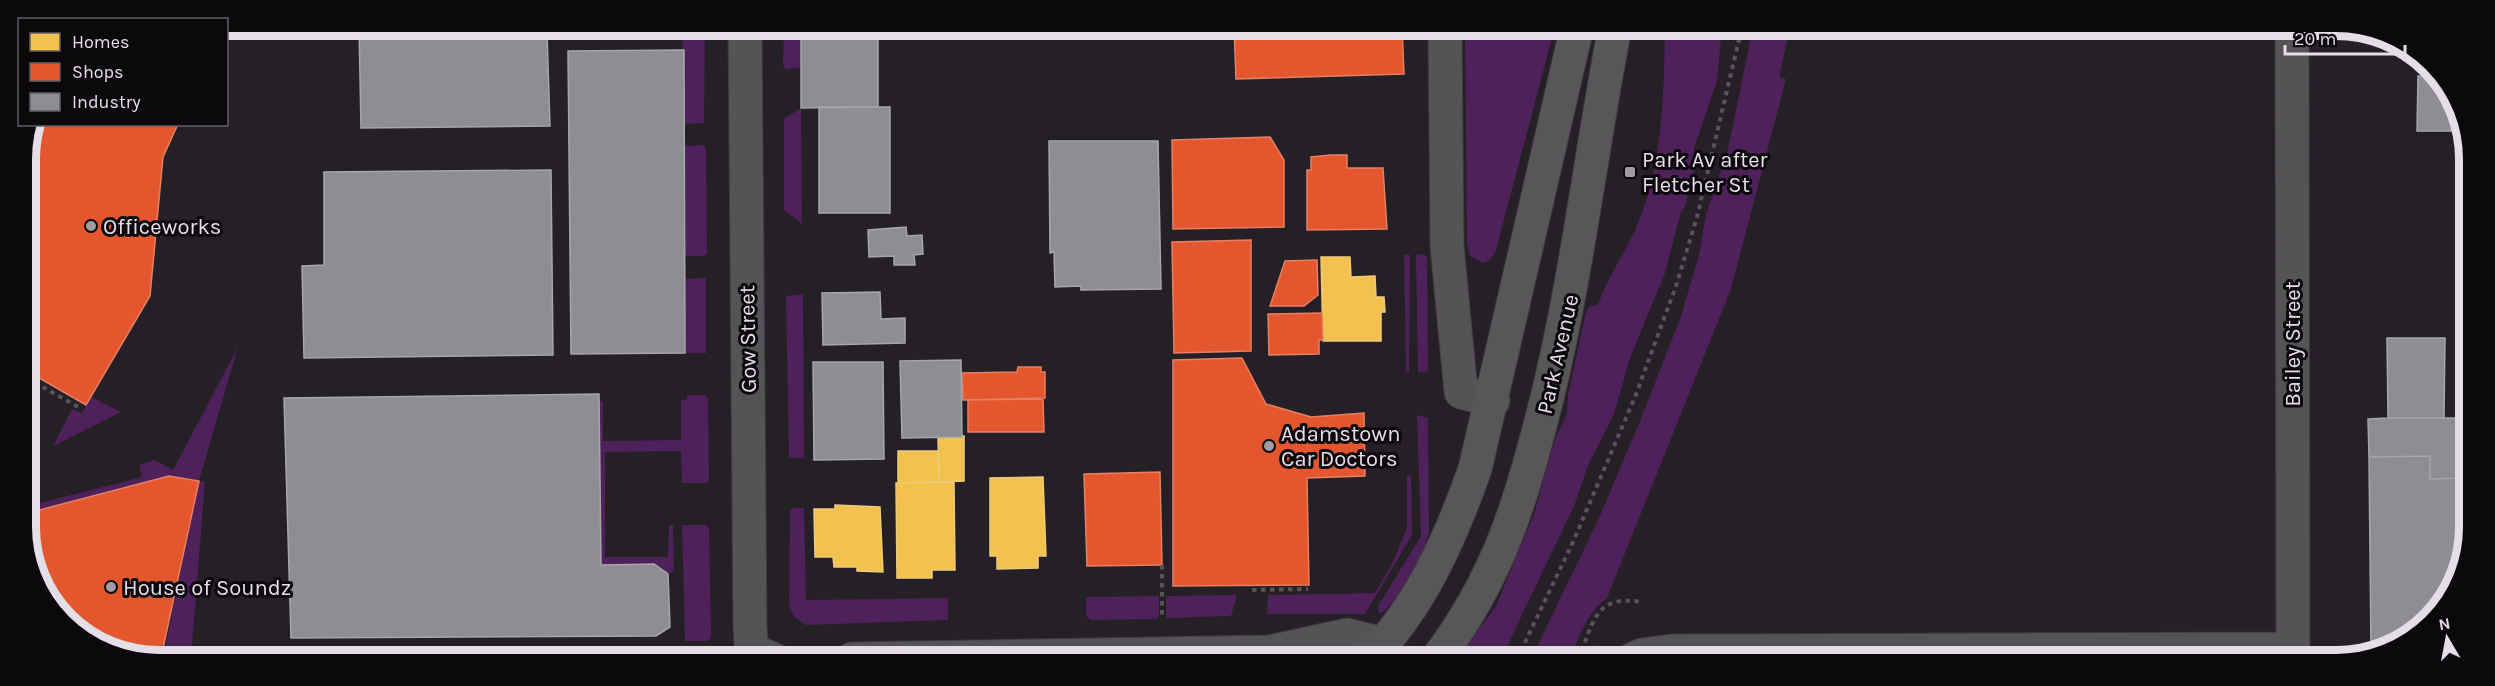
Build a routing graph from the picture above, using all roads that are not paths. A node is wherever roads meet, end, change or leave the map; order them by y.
1 (745, 36) edge
2 (1445, 36) edge
3 (1575, 36) edge
4 (1614, 36) edge
5 (2292, 36) edge
6 (1492, 402) junction
7 (759, 650) edge
8 (1294, 650) edge
9 (1373, 650) edge
10 (1378, 650) edge
11 (1444, 650) edge
12 (2293, 650) edge

1 - 7 street, Gow Street
2 - 6 street
3 - 6 main road
4 - 11 main road, Park Avenue
5 - 12 street, Bailey Street
6 - 10 main road
8 - 9 street

